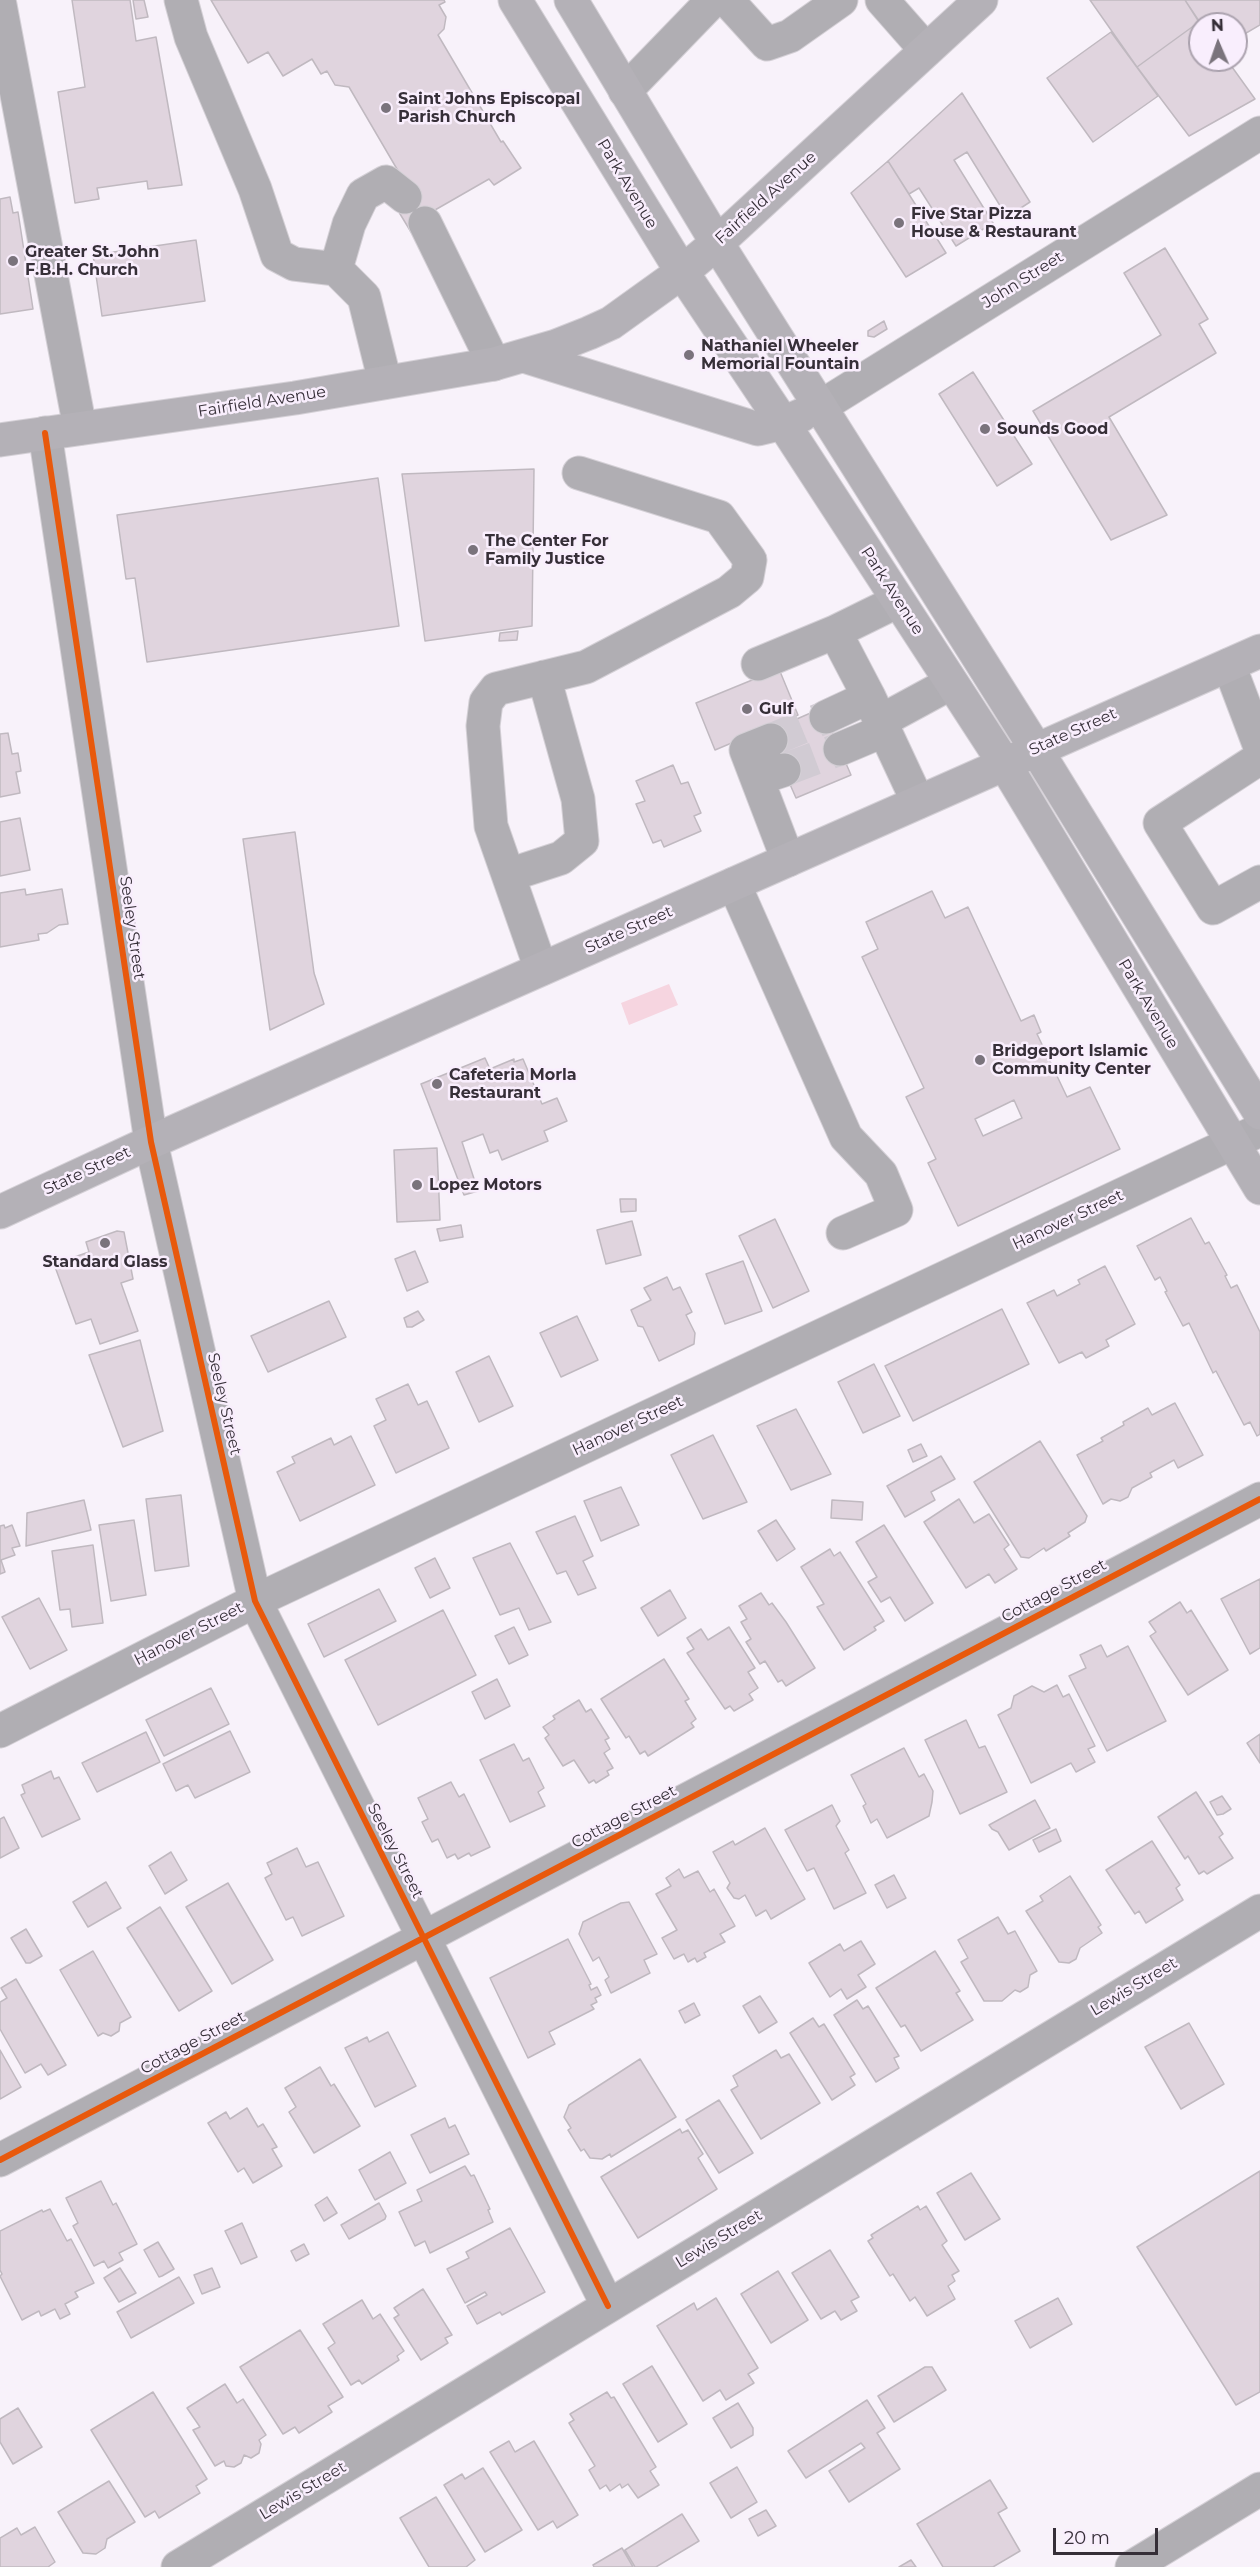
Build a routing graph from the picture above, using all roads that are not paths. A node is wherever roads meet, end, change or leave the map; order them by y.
1 (181, 0) edge
2 (514, 0) edge
3 (570, 0) edge
4 (713, 0) edge
5 (727, 0) edge
6 (841, 0) edge
7 (882, 0) edge
8 (981, 0) edge
9 (0, 5) edge
10 (926, 50) junction
11 (625, 91) junction
12 (1260, 133) edge
13 (405, 197) dead end
14 (425, 223) dead end
15 (717, 243) junction
16 (336, 269) junction
17 (682, 272) junction
18 (509, 360) junction
19 (385, 382) junction
20 (820, 407) junction
21 (783, 423) junction
22 (80, 428) junction
23 (45, 433) junction
24 (0, 440) edge
25 (579, 474) dead end
26 (898, 601) junction
27 (835, 633) junction
28 (1260, 651) edge
29 (758, 664) dead end
30 (1229, 665) junction
31 (544, 677) junction
32 (951, 683) junction
33 (878, 716) junction
34 (826, 717) tunnel mouth
35 (771, 740) tunnel mouth
36 (1260, 747) edge
37 (1036, 748) junction
38 (840, 749) tunnel mouth
39 (1260, 758) edge
40 (1004, 763) junction
41 (918, 802) junction
42 (788, 860) junction
43 (509, 875) junction
44 (1260, 882) edge
45 (734, 884) junction
46 (541, 969) junction
47 (1260, 1113) edge
48 (1246, 1136) edge
49 (151, 1142) junction
50 (1260, 1188) edge
51 (0, 1212) edge
52 (843, 1233) dead end
53 (1260, 1498) edge
54 (255, 1601) junction
55 (0, 1731) edge
56 (1260, 1911) edge
57 (423, 1938) junction
58 (0, 2160) edge
59 (608, 2306) junction
60 (1260, 2489) edge
61 (178, 2567) edge
62 (1132, 2567) edge

1 - 16 street
2 - 17 main road, Park Avenue
3 - 11 main road
4 - 11 street
5 - 6 street
7 - 10 street
8 - 10 main road, Fairfield Avenue
9 - 22 street
10 - 15 main road, Fairfield Avenue
11 - 15 main road
12 - 20 street, John Street
13 - 16 street
14 - 18 street
15 - 17 main road, Fairfield Avenue
15 - 20 main road
16 - 19 street
17 - 18 main road, Fairfield Avenue
17 - 21 main road, Park Avenue
18 - 19 main road, Fairfield Avenue
18 - 21 main road, Fairfield Avenue
19 - 22 main road, Fairfield Avenue
20 - 21 main road, John Street
20 - 37 main road
21 - 26 main road, Park Avenue
22 - 23 main road, Fairfield Avenue
23 - 24 main road, Fairfield Avenue
23 - 49 street, Seeley Street
25 - 31 street
26 - 27 street
26 - 32 main road, Park Avenue
27 - 29 street
27 - 33 street
28 - 30 main road, State Street
30 - 36 street
30 - 37 main road, State Street
31 - 43 street
31 - 43 street
32 - 33 street
32 - 40 main road, Park Avenue
33 - 34 street
33 - 38 street
33 - 41 street
35 - 42 street
37 - 40 main road, State Street
37 - 47 main road
39 - 44 street
40 - 41 main road, State Street
40 - 48 main road, Park Avenue
41 - 42 main road, State Street
42 - 45 main road, State Street
43 - 46 street
45 - 46 main road, State Street
45 - 52 street
46 - 49 main road, State Street
48 - 50 main road, Park Avenue
48 - 54 street, Hanover Street
49 - 51 main road, State Street
49 - 54 street, Seeley Street
53 - 57 street, Cottage Street
54 - 55 street, Hanover Street
54 - 57 street, Seeley Street
56 - 59 street, Lewis Street
57 - 58 street, Cottage Street
57 - 59 street, Seeley Street
59 - 61 street, Lewis Street
60 - 62 street

